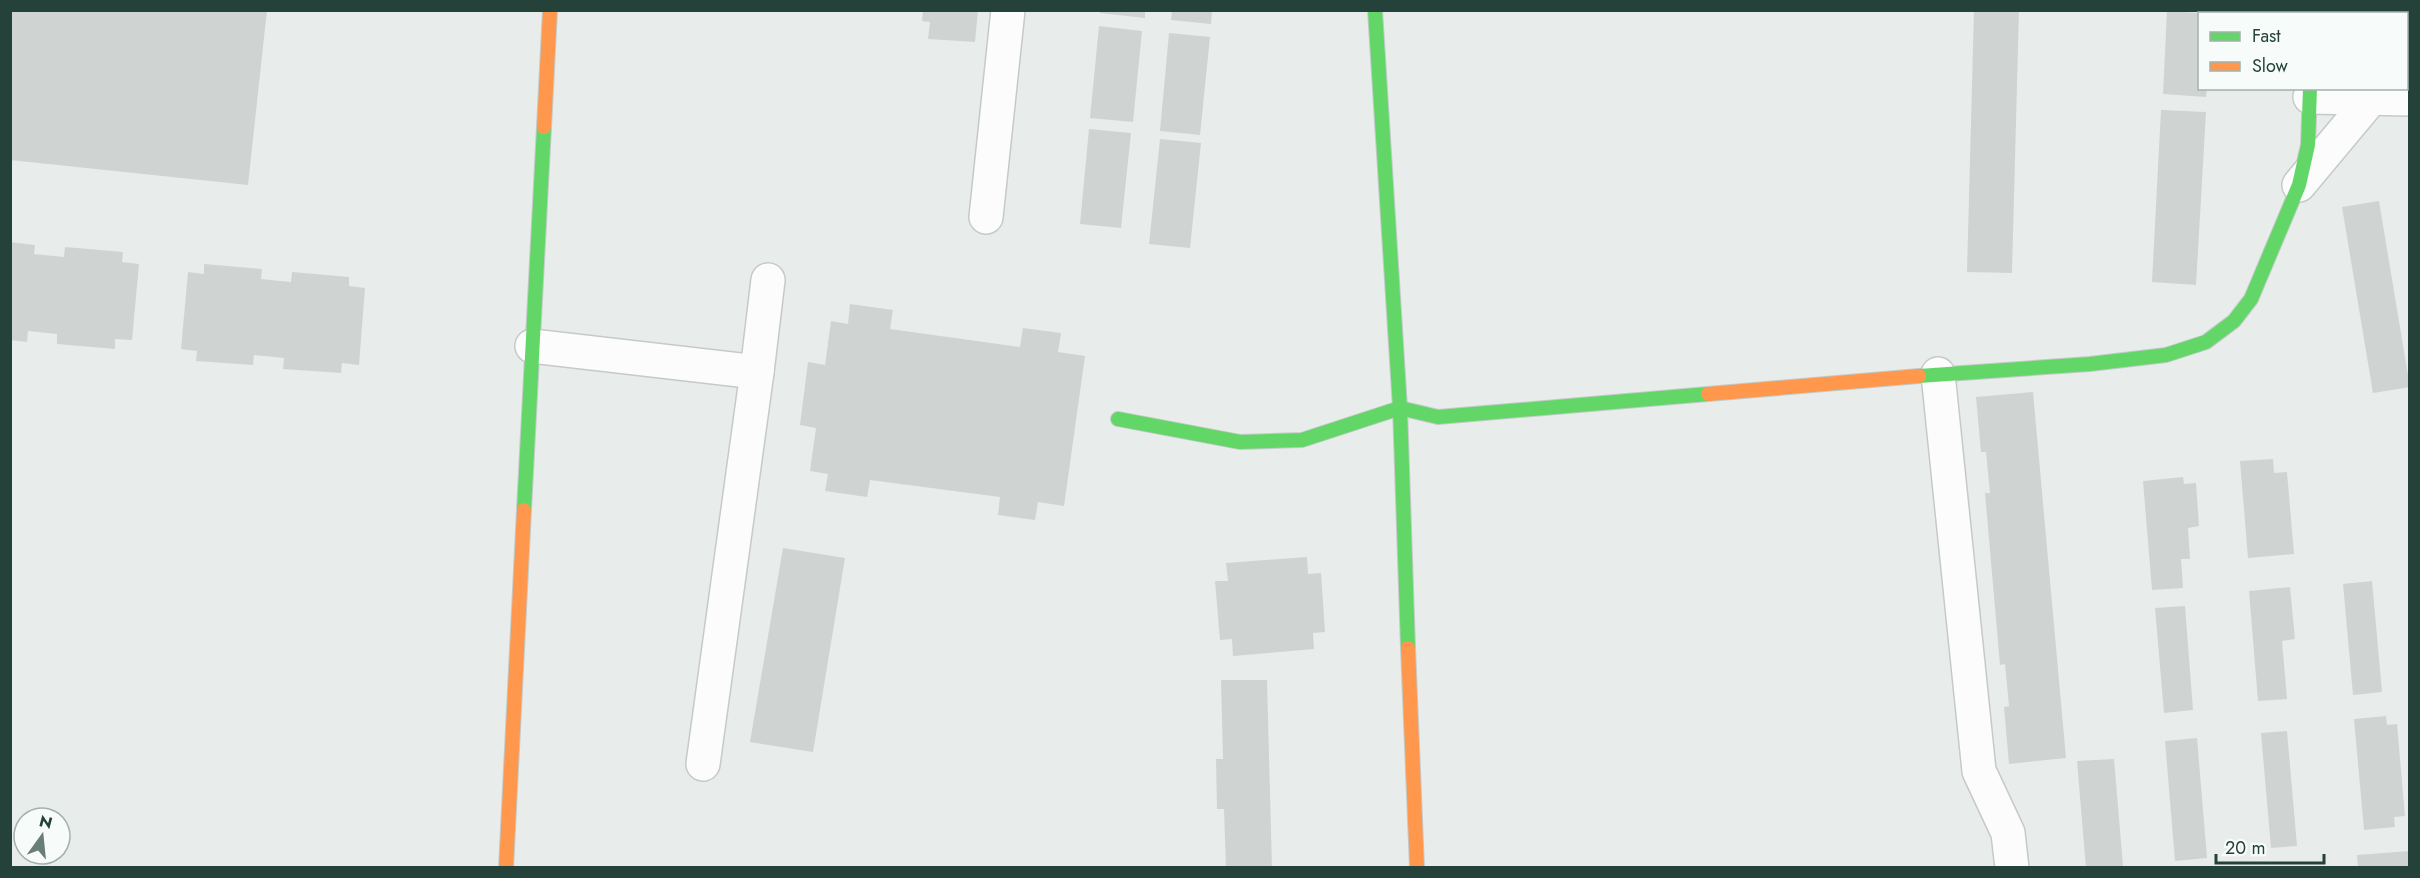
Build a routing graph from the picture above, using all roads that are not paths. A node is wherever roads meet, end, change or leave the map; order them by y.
1 (550, 10) edge
2 (1008, 10) edge
3 (1375, 10) edge
4 (2310, 93) edge
5 (2375, 93) edge
6 (2409, 99) edge
7 (2299, 185) junction
8 (986, 217) dead end
9 (768, 280) dead end
10 (532, 346) junction
11 (758, 372) junction
12 (1938, 374) junction
13 (1400, 408) junction
14 (1118, 419) dead end
15 (703, 764) dead end
16 (506, 867) edge
17 (1417, 867) edge
18 (2012, 867) edge

1 - 10 street
2 - 8 street
3 - 13 street
4 - 5 street
4 - 7 street
5 - 6 street
5 - 7 street
7 - 12 street
9 - 11 street
10 - 11 street
10 - 16 street
11 - 15 street
12 - 13 street
12 - 18 street
13 - 14 street
13 - 17 street

